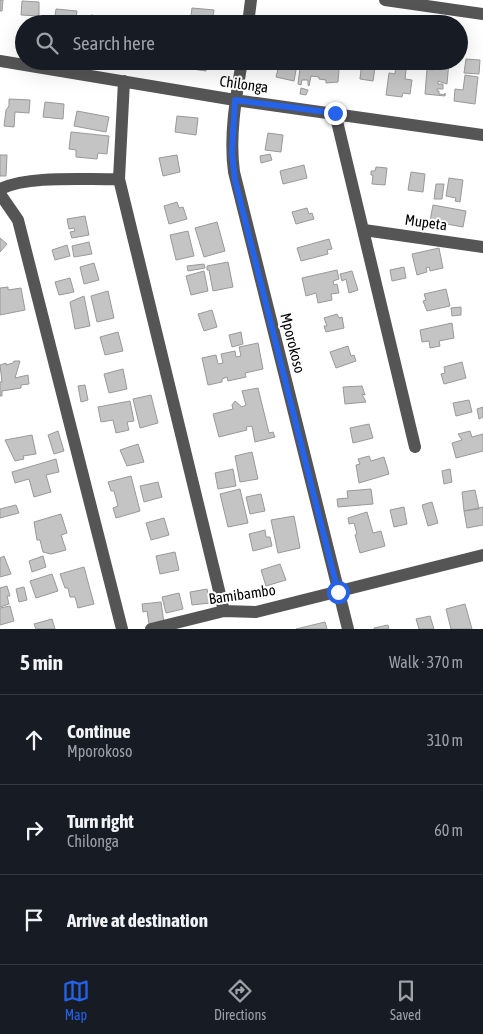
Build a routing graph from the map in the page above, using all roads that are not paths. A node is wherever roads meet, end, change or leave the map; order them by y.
1 (251, 0) edge
2 (385, 0) edge
3 (407, 2) edge
4 (483, 14) edge
5 (249, 15) edge
6 (0, 62) edge
7 (15, 64) edge
8 (52, 70) edge
9 (240, 70) edge
10 (124, 81) junction
11 (235, 100) junction
12 (335, 113) junction
13 (483, 135) edge
14 (119, 179) junction
15 (0, 189) edge
16 (0, 194) edge
17 (364, 230) junction
18 (483, 247) edge
19 (415, 447) dead end
20 (483, 555) edge
21 (338, 592) junction
22 (224, 611) junction
23 (122, 629) edge
24 (151, 629) edge
25 (348, 629) edge

1 - 5 street
2 - 3 street
3 - 4 street
6 - 7 street, Chilonga
8 - 10 street, Chilonga
9 - 11 street, Mporokoso
10 - 11 street, Chilonga
10 - 14 street
11 - 12 street, Chilonga
11 - 21 street, Mporokoso
12 - 13 street, Chilonga
12 - 17 street
14 - 15 street
14 - 22 street
16 - 23 street
17 - 18 street, Mupeta
17 - 19 street
20 - 21 street, Bamibambo
21 - 22 street, Bamibambo
21 - 25 street, Mporokoso
22 - 24 street, Bamibambo

